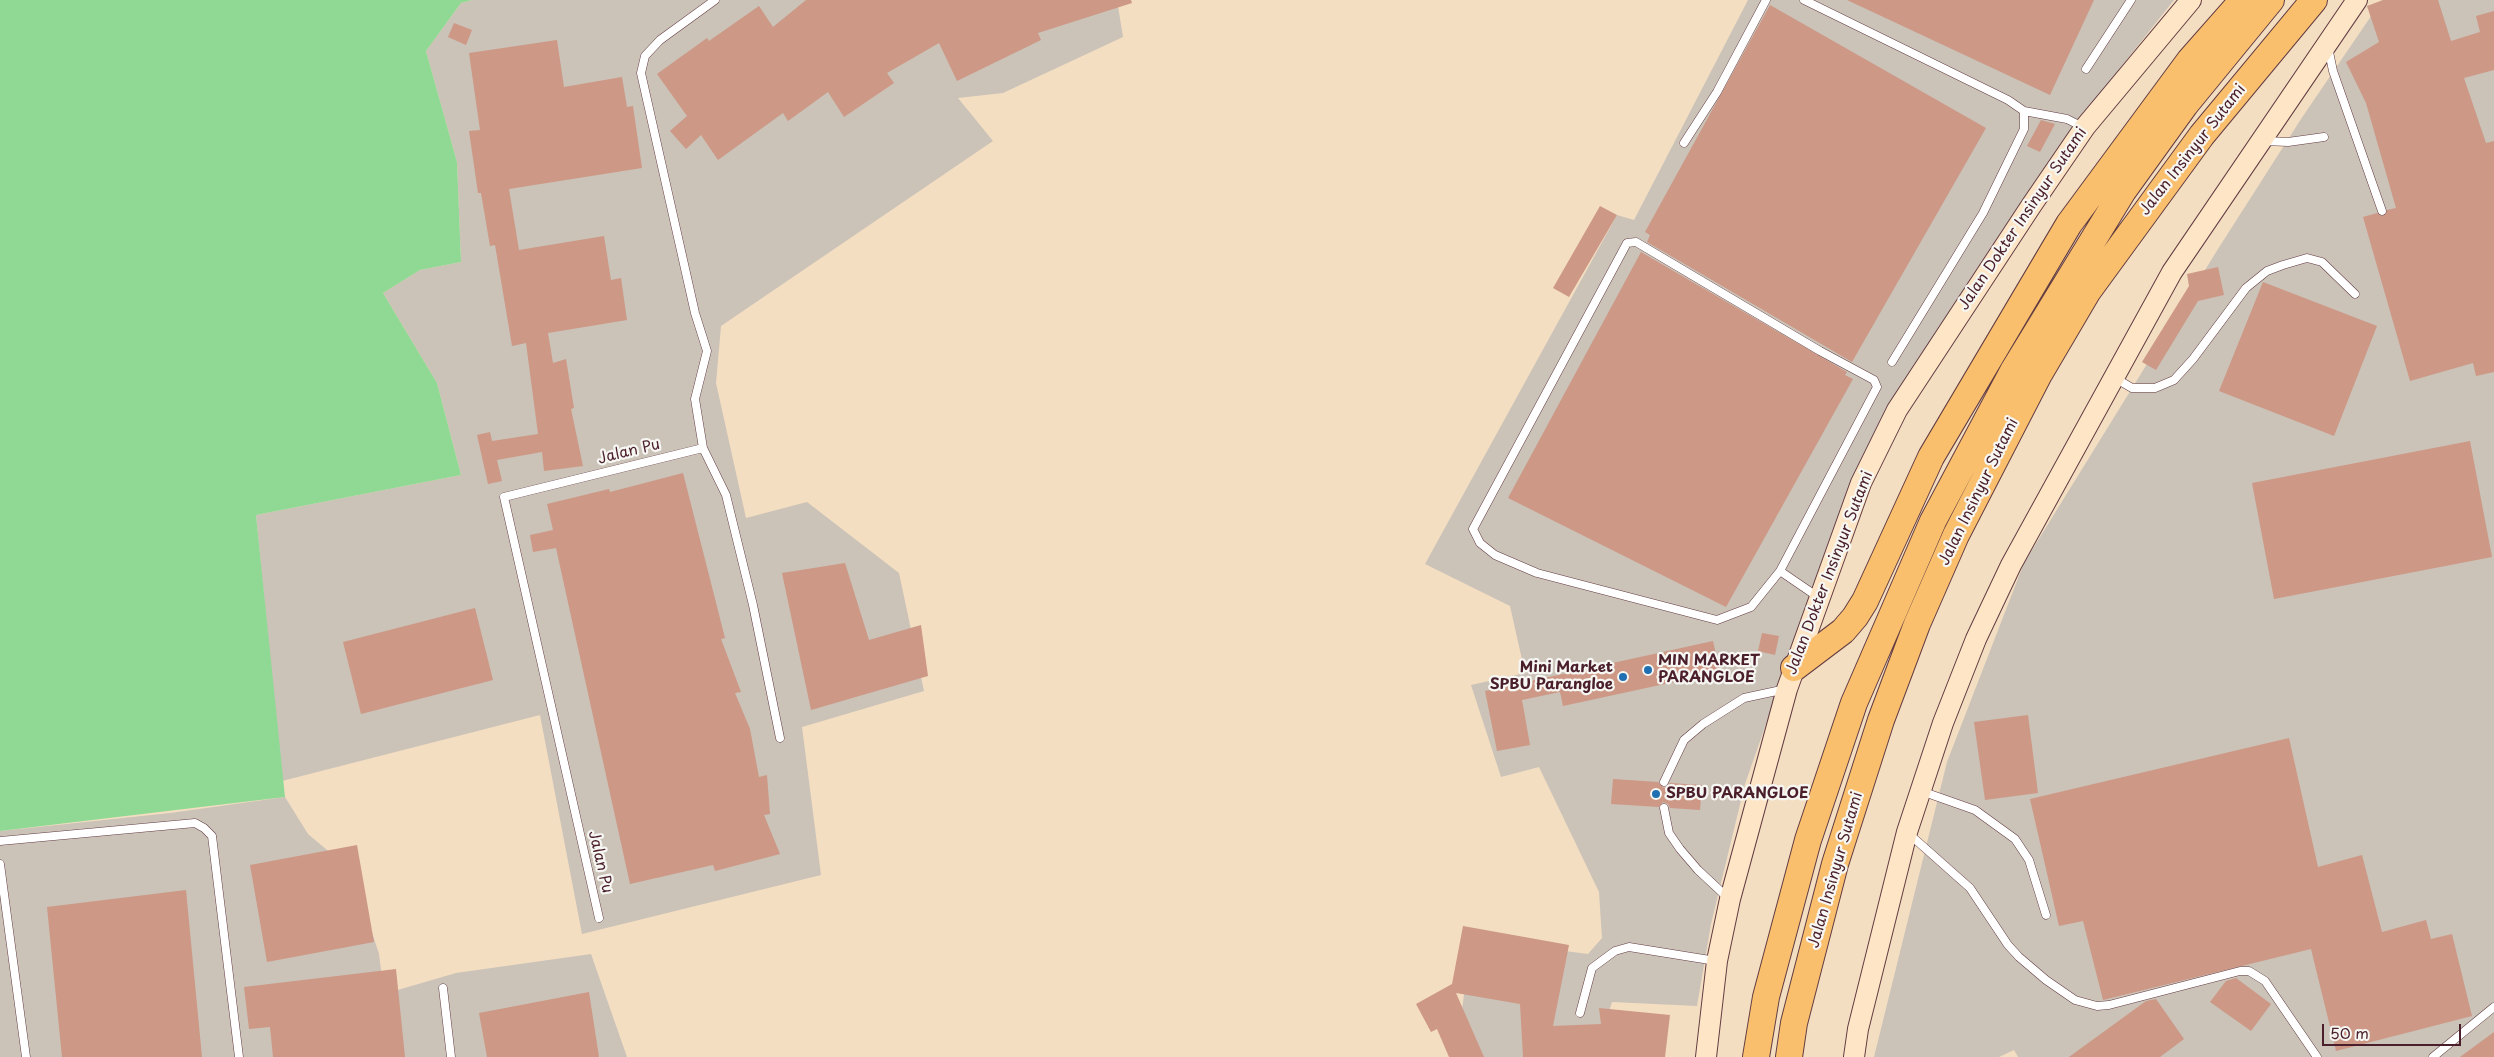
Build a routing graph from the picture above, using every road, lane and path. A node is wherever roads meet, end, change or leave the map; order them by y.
1 (715, 0) edge
2 (1766, 0) edge
3 (1804, 0) edge
4 (2131, 0) edge
5 (2190, 0) edge
6 (2242, 0) edge
7 (2271, 0) edge
8 (2314, 0) edge
9 (2357, 0) edge
10 (2327, 46) junction
11 (2086, 69) dead end
12 (2024, 111) junction
13 (2084, 128) junction
14 (2324, 137) dead end
15 (2262, 140) junction
16 (1684, 143) dead end
17 (2382, 211) dead end
18 (2355, 294) dead end
19 (1892, 362) dead end
20 (2115, 378) junction
21 (703, 448) junction
22 (1780, 571) junction
23 (1818, 597) junction
24 (1790, 678) junction
25 (780, 738) dead end
26 (1664, 782) dead end
27 (1921, 791) junction
28 (1664, 808) dead end
29 (1907, 832) junction
30 (0, 841) edge
31 (0, 869) edge
32 (1730, 899) junction
33 (2046, 915) dead end
34 (598, 918) dead end
35 (1717, 961) junction
36 (443, 988) dead end
37 (2494, 1006) edge
38 (1580, 1013) dead end
39 (26, 1057) edge
40 (239, 1057) edge
41 (450, 1057) edge
42 (1706, 1057) edge
43 (1756, 1057) edge
44 (1789, 1057) edge
45 (1854, 1057) edge
46 (2317, 1057) edge
47 (2433, 1057) edge

1 - 21 lane
2 - 16 lane
3 - 12 lane
4 - 11 lane
5 - 13 street, Jalan Dokter Insinyur Sutami
6 - 24 highway
7 - 43 highway, Jalan Insinyur Sutami
8 - 44 highway, Jalan Insinyur Sutami
9 - 10 street
10 - 15 street
10 - 17 lane
12 - 13 lane
12 - 19 lane
13 - 23 street, Jalan Dokter Insinyur Sutami
14 - 15 lane
15 - 20 street
18 - 20 lane
20 - 27 street
21 - 25 lane
21 - 34 lane, Jalan Pu
22 - 22 lane
22 - 23 lane
23 - 24 street, Jalan Dokter Insinyur Sutami
24 - 26 lane
24 - 32 street, Jalan Dokter Insinyur Sutami
27 - 29 street
27 - 33 lane
28 - 32 lane
29 - 45 street
29 - 46 lane
30 - 40 lane
31 - 39 lane
32 - 35 street, Jalan Dokter Insinyur Sutami
35 - 38 lane
35 - 42 street, Jalan Dokter Insinyur Sutami
36 - 41 lane
37 - 47 lane

